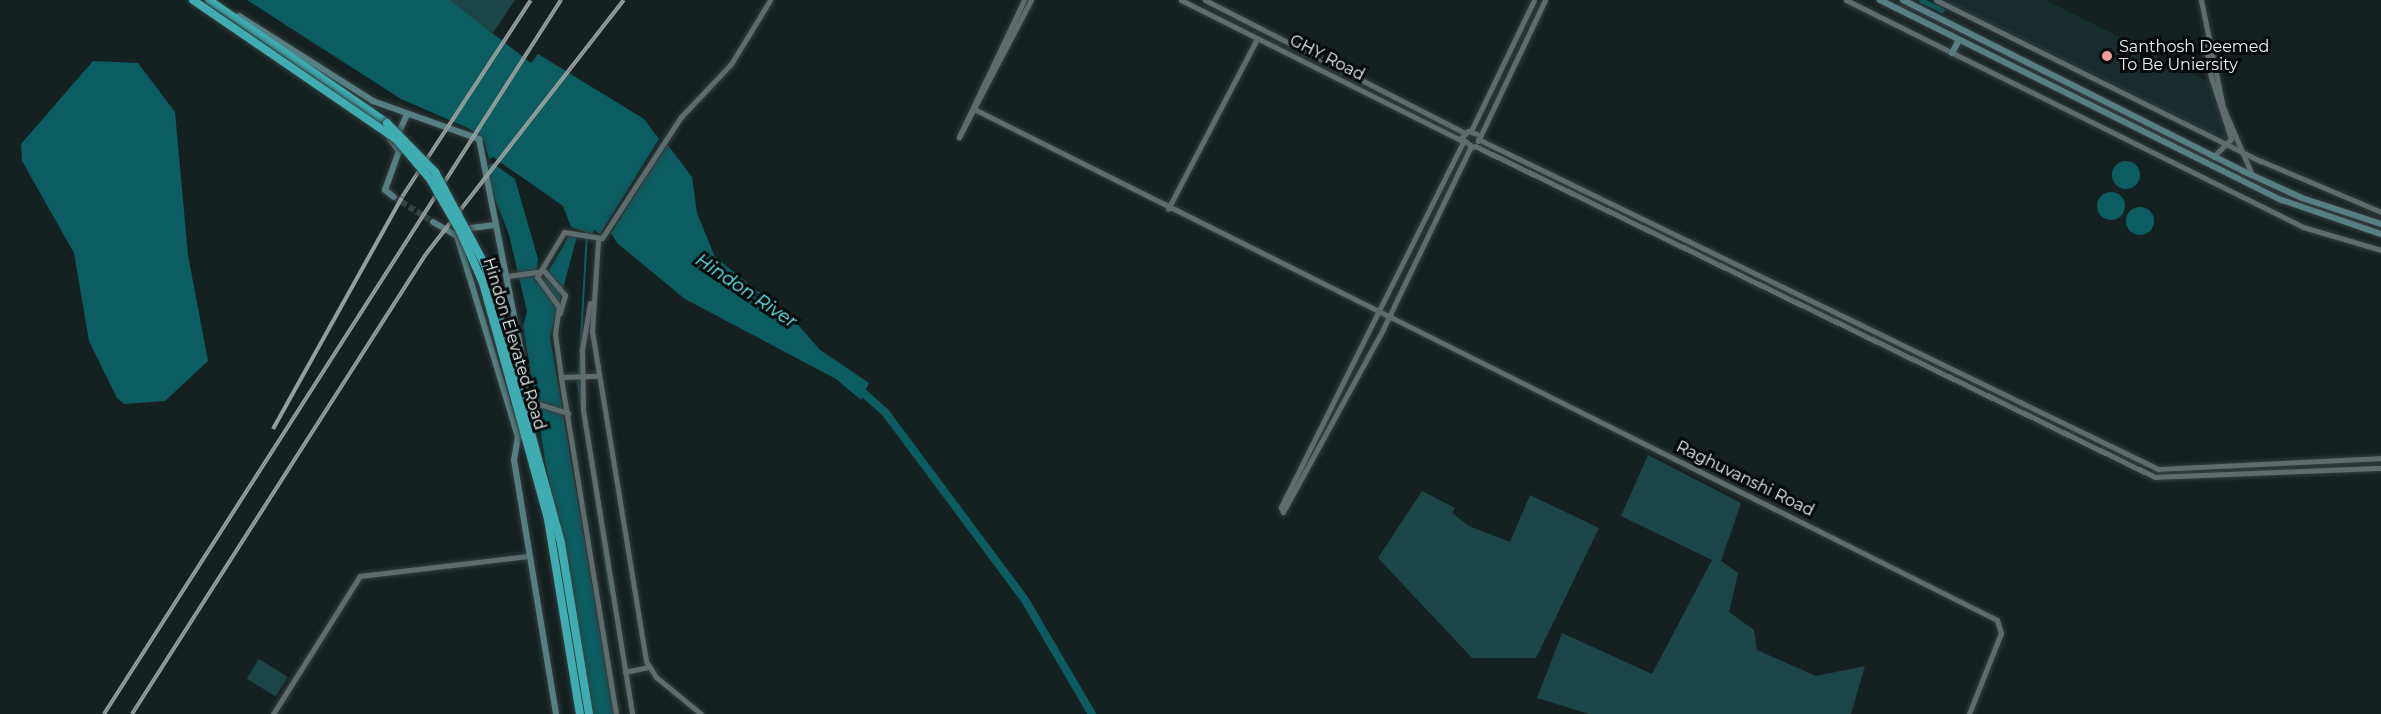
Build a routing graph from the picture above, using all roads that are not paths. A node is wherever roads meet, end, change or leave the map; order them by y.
1 (191, 0) edge
2 (210, 0) edge
3 (216, 0) edge
4 (770, 0) edge
5 (1024, 0) edge
6 (1031, 0) edge
7 (1181, 0) edge
8 (1205, 0) edge
9 (1534, 0) edge
10 (1545, 0) edge
11 (1846, 0) edge
12 (1880, 0) edge
13 (1903, 0) edge
14 (1936, 0) edge
15 (2199, 0) edge
16 (1257, 39) junction
17 (1959, 40) junction
18 (1952, 53) junction
19 (976, 110) junction
20 (407, 115) junction
21 (1473, 134) junction
22 (1462, 142) junction
23 (393, 143) junction
24 (2228, 145) junction
25 (1473, 147) junction
26 (2243, 152) junction
27 (2213, 157) junction
28 (2252, 175) junction
29 (394, 197) dead end
30 (2331, 208) junction
31 (1168, 209) junction
32 (2381, 212) edge
33 (2328, 219) junction
34 (433, 222) tunnel mouth
35 (2381, 224) edge
36 (495, 225) junction
37 (2381, 234) edge
38 (457, 236) junction
39 (595, 240) junction
40 (2381, 250) edge
41 (542, 271) junction
42 (510, 276) junction
43 (592, 298) junction
44 (1378, 313) junction
45 (558, 316) junction
46 (1389, 318) junction
47 (520, 355) junction
48 (496, 360) junction
49 (581, 376) junction
50 (599, 376) junction
51 (564, 377) junction
52 (531, 401) junction
53 (566, 412) junction
54 (519, 437) junction
55 (2381, 458) edge
56 (2353, 460) junction
57 (2381, 468) edge
58 (2354, 469) junction
59 (528, 555) junction
60 (648, 667) junction
61 (625, 672) junction
62 (273, 714) edge
63 (556, 714) edge
64 (580, 714) edge
65 (589, 714) edge
66 (616, 714) edge
67 (632, 714) edge
68 (702, 714) edge
69 (1969, 714) edge

1 - 23 main road
1 - 64 highway, Hindon Elevated Road, bridge
2 - 65 highway, Hindon Elevated Road, bridge
3 - 20 main road
4 - 39 street
5 - 19 street
6 - 19 street
7 - 16 street, GHY Road
8 - 21 street, GHY Road
9 - 21 street
10 - 21 street
11 - 18 street
12 - 17 main road
13 - 27 main road
14 - 24 street
15 - 24 street
15 - 26 street
16 - 22 street, GHY Road
16 - 31 street
17 - 18 main road
17 - 33 main road
18 - 40 street
19 - 31 street, Raghuvanshi Road
20 - 23 main road
20 - 36 main road
21 - 22 street
21 - 25 street
21 - 56 street, GHY Road
22 - 25 street, GHY Road
22 - 44 street
23 - 29 main road
24 - 26 street
24 - 27 street
25 - 46 street
25 - 58 street, GHY Road
26 - 28 street
26 - 32 street
27 - 28 main road
28 - 30 main road
30 - 33 main road
30 - 35 main road
31 - 44 street, Raghuvanshi Road
33 - 37 main road
34 - 38 main road
36 - 38 main road
36 - 42 main road
38 - 48 main road
39 - 41 street
39 - 43 street
41 - 42 street
41 - 45 street
41 - 45 street
42 - 47 main road
43 - 49 street
43 - 50 street
44 - 46 street, Raghuvanshi Road
44 - 46 street
45 - 51 street
46 - 69 street, Raghuvanshi Road
47 - 48 main road
47 - 52 main road
48 - 54 main road
49 - 50 street
49 - 51 street
49 - 61 street
50 - 60 street
51 - 53 street
52 - 53 street
52 - 54 main road
53 - 66 street
54 - 59 main road
55 - 56 street, GHY Road
56 - 58 street
57 - 58 street, GHY Road
59 - 62 street
59 - 63 main road
60 - 61 street
60 - 68 street
61 - 67 street

